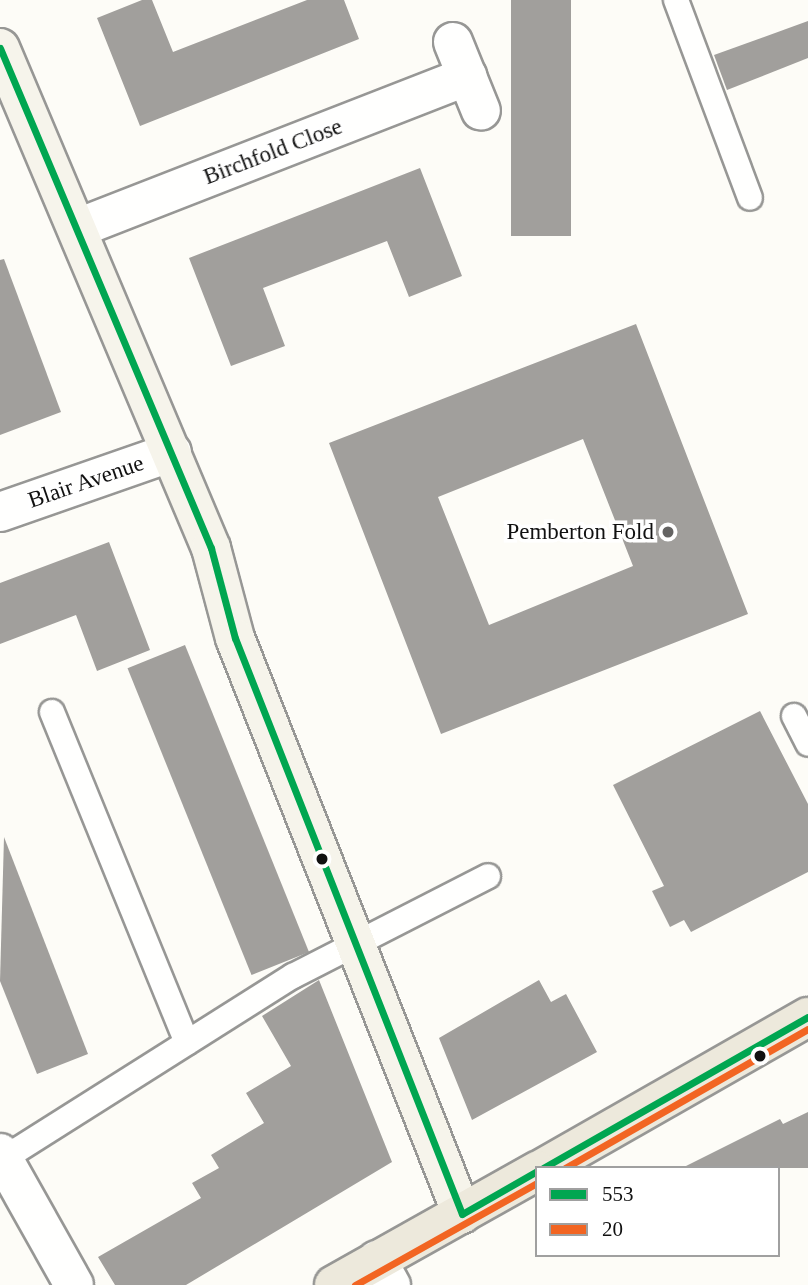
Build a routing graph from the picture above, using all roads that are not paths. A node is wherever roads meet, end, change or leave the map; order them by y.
1 (676, 0) edge
2 (0, 48) edge
3 (481, 111) dead end
4 (750, 198) dead end
5 (78, 228) junction
6 (172, 452) junction
7 (0, 512) edge
8 (52, 712) dead end
9 (794, 716) dead end
10 (808, 744) edge
11 (488, 876) dead end
12 (355, 943) junction
13 (808, 1017) edge
14 (187, 1043) junction
15 (1, 1158) edge
16 (546, 1166) edge
17 (535, 1172) edge
18 (462, 1214) junction
19 (384, 1273) edge
20 (74, 1285) edge
21 (334, 1285) edge

1 - 4 lane
2 - 5 street
3 - 5 street, Birchfold Close
5 - 6 street
6 - 7 street, Blair Avenue
6 - 12 street
8 - 14 lane
9 - 10 lane
11 - 12 lane
12 - 14 lane
12 - 18 street
13 - 16 main road
14 - 15 lane
15 - 20 street
17 - 18 main road
18 - 19 main road
19 - 21 main road

